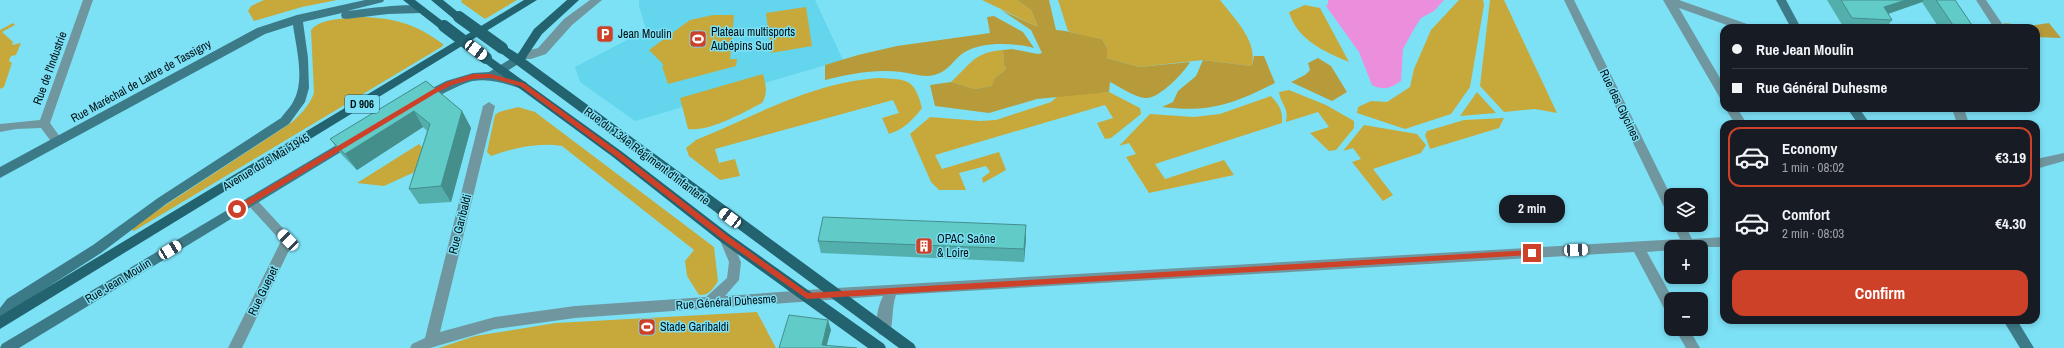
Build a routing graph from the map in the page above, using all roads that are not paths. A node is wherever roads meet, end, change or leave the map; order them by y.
1 (88, 0) edge
2 (380, 0) edge
3 (408, 0) edge
4 (436, 0) edge
5 (532, 0) edge
6 (574, 0) edge
7 (597, 0) edge
8 (1569, 0) edge
9 (1669, 0) edge
10 (1781, 0) edge
11 (1981, 0) edge
12 (421, 9) junction
13 (297, 20) junction
14 (1735, 24) edge
15 (1794, 24) edge
16 (1997, 24) edge
17 (519, 57) junction
18 (496, 73) junction
19 (1720, 88) edge
20 (416, 102) edge
21 (489, 106) dead end
22 (44, 124) junction
23 (0, 128) edge
24 (363, 134) edge
25 (57, 141) junction
26 (2064, 157) edge
27 (2040, 163) edge
28 (0, 173) edge
29 (1664, 195) edge
30 (251, 201) junction
31 (725, 238) junction
32 (1720, 242) edge
33 (1708, 243) edge
34 (1664, 245) edge
35 (1638, 247) junction
36 (891, 290) junction
37 (836, 293) junction
38 (1664, 295) edge
39 (807, 296) junction
40 (708, 303) junction
41 (0, 317) edge
42 (0, 323) edge
43 (2012, 324) edge
44 (884, 330) junction
45 (1686, 336) edge
46 (431, 341) junction
47 (7, 348) edge
48 (235, 348) edge
49 (417, 348) edge
50 (879, 348) edge
51 (909, 348) edge
52 (1693, 348) edge
53 (2027, 348) edge

1 - 22 street, Rue de l'Industrie
2 - 13 street
3 - 12 main road, Rue du 134e Régiment d'Infanterie
4 - 17 main road, Rue du 134e Régiment d'Infanterie, bridge
5 - 42 main road, Avenue du 8 Mai 1945 / D 906
6 - 17 main road
7 - 17 street
8 - 29 street, Rue des Glycines
9 - 14 street
9 - 19 street
10 - 15 street
11 - 16 street
12 - 13 street
12 - 18 main road, Rue du 134e Régiment d'Infanterie, bridge
13 - 25 street, Rue Maréchal de Lattre de Tassigny
13 - 41 street
17 - 18 street
17 - 37 main road, Rue du 134e Régiment d'Infanterie
18 - 20 street
18 - 31 main road, Rue du 134e Régiment d'Infanterie
21 - 46 street, Rue Garibaldi
22 - 23 street
22 - 25 street, Rue de l'Industrie
24 - 30 street, Rue Jean Moulin
25 - 28 street, Rue Maréchal de Lattre de Tassigny
26 - 27 street
30 - 47 street, Rue Jean Moulin
30 - 48 street, Rue Guepet
31 - 39 main road, Rue du 134e Régiment d'Infanterie
31 - 40 street
32 - 33 street, Rue Général Duhesme
34 - 35 street, Rue Général Duhesme
35 - 36 street, Rue Général Duhesme
35 - 38 street
36 - 37 street, Rue Général Duhesme
36 - 44 street
37 - 39 street, Rue Général Duhesme
37 - 44 main road, Rue du 134e Régiment d'Infanterie
39 - 40 street, Rue Général Duhesme
39 - 50 main road, Rue du 134e Régiment d'Infanterie
40 - 46 street, Rue Général Duhesme
43 - 53 street
44 - 51 main road, Rue du 134e Régiment d'Infanterie
45 - 52 street
46 - 49 street

